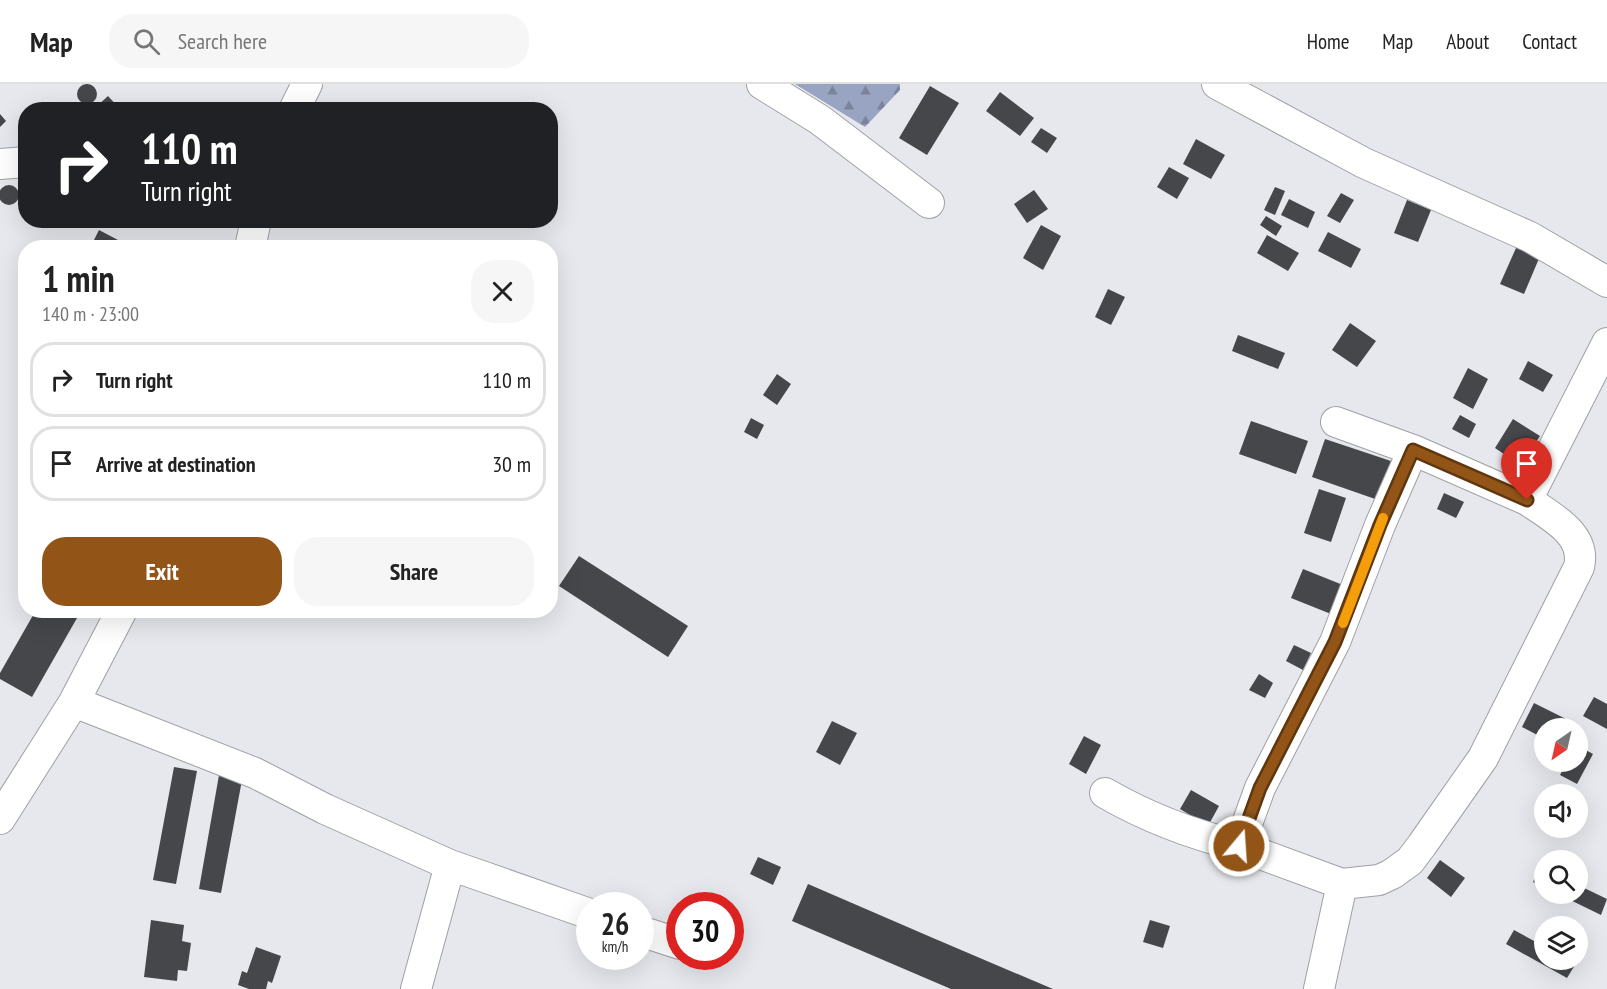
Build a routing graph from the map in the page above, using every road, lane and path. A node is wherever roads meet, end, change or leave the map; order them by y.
1 (307, 84) edge
2 (762, 84) edge
3 (1217, 84) edge
4 (298, 102) edge
5 (18, 163) edge
6 (0, 165) edge
7 (929, 203) dead end
8 (1607, 282) edge
9 (1607, 343) edge
10 (1336, 422) dead end
11 (1413, 450) junction
12 (1527, 500) junction
13 (118, 618) edge
14 (74, 702) junction
15 (1105, 792) dead end
16 (0, 819) edge
17 (1239, 846) junction
18 (450, 865) junction
19 (1342, 884) junction
20 (576, 909) edge
21 (416, 989) edge
22 (1319, 989) edge

1 - 4 street
2 - 7 street
3 - 8 street
5 - 6 street
9 - 12 street
10 - 11 street
11 - 12 street
11 - 17 street
12 - 19 street
13 - 14 street
14 - 16 street
14 - 18 street
15 - 17 street
17 - 19 street
18 - 20 street
18 - 21 street
19 - 22 street

